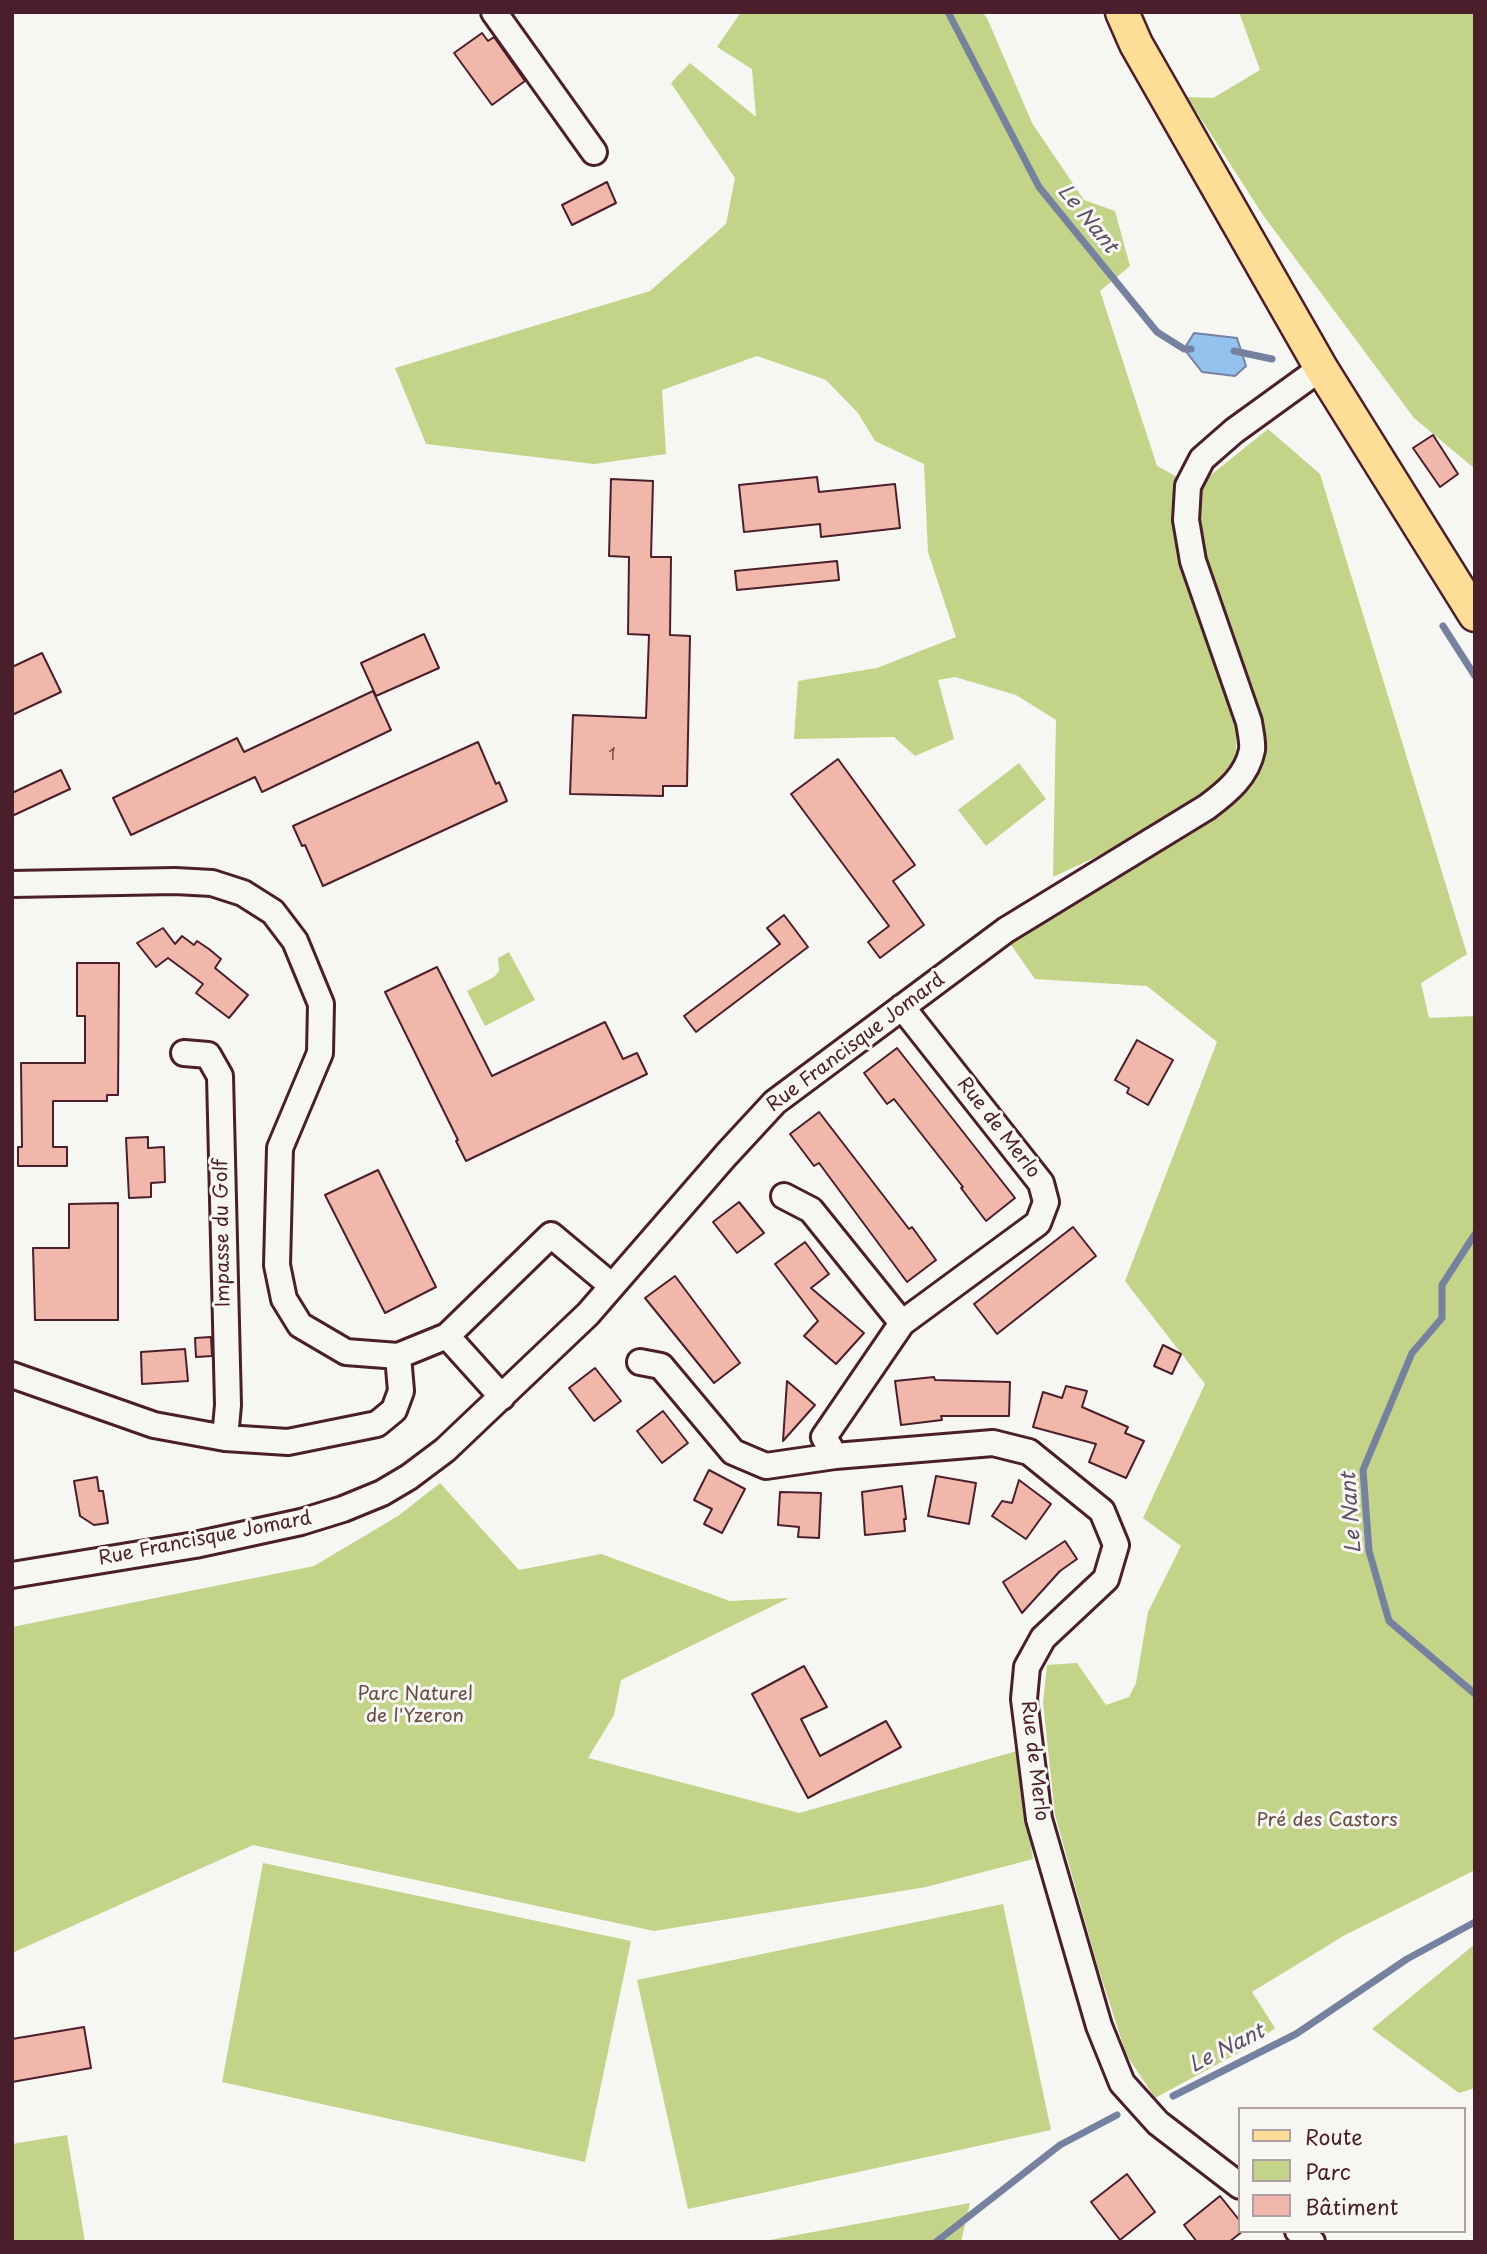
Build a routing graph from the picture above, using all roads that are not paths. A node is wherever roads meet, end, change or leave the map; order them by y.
1 (494, 12) edge
2 (1122, 12) edge
3 (594, 152) dead end
4 (1321, 368) junction
5 (1475, 615) edge
6 (12, 884) edge
7 (902, 1007) junction
8 (184, 1053) dead end
9 (784, 1196) dead end
10 (612, 1286) junction
11 (902, 1323) junction
12 (447, 1336) junction
13 (398, 1356) junction
14 (640, 1362) dead end
15 (12, 1375) edge
16 (502, 1397) junction
17 (225, 1438) junction
18 (835, 1456) junction
19 (12, 1575) edge
20 (1238, 2184) edge

1 - 3 street
2 - 4 main road
4 - 5 main road
4 - 7 street, Rue Francisque Jomard
6 - 13 street
7 - 10 street, Rue Francisque Jomard
7 - 11 street, Rue de Merlo
8 - 17 street, Impasse du Golf
9 - 11 street
10 - 12 street
10 - 16 street, Rue Francisque Jomard
11 - 18 street, Rue de Merlo
12 - 13 street
12 - 16 street
13 - 17 street
14 - 18 street, Rue de Merlo
15 - 17 street
16 - 19 street, Rue Francisque Jomard
18 - 20 street, Rue de Merlo

